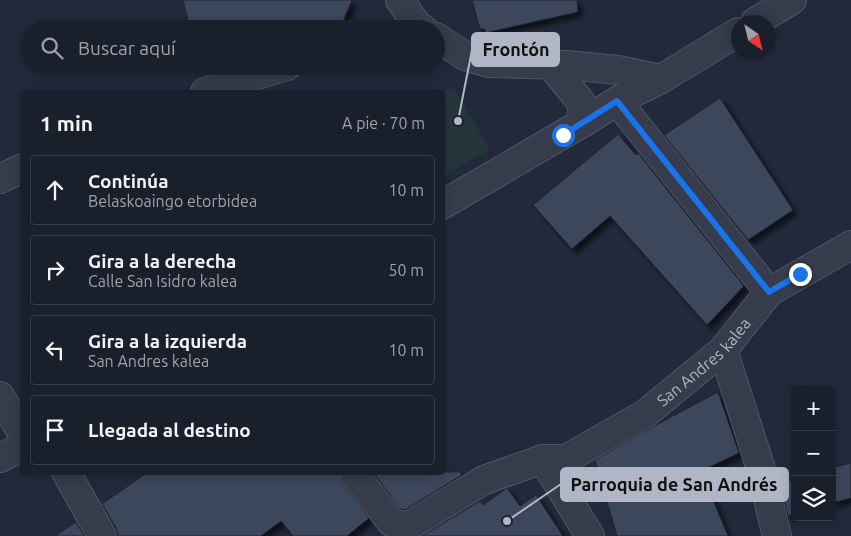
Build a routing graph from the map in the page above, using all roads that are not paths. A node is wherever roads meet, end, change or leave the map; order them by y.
1 (400, 0) edge
2 (792, 0) edge
3 (767, 15) edge
4 (414, 20) edge
5 (731, 36) edge
6 (445, 44) edge
7 (550, 64) junction
8 (257, 75) edge
9 (661, 78) junction
10 (211, 90) edge
11 (617, 101) junction
12 (584, 122) junction
13 (20, 169) edge
14 (0, 179) edge
15 (445, 204) edge
16 (851, 244) edge
17 (769, 292) junction
18 (723, 350) junction
19 (0, 396) edge
20 (20, 430) edge
21 (20, 448) edge
22 (0, 458) edge
23 (544, 459) junction
24 (68, 475) edge
25 (355, 475) edge
26 (102, 536) edge
27 (590, 536) edge
28 (777, 536) edge

1 - 4 street
2 - 3 street
5 - 9 street
6 - 7 street
7 - 9 street
7 - 12 street
8 - 10 street
9 - 11 street
11 - 12 street
11 - 17 street
12 - 15 street
13 - 14 street
16 - 17 street, San Andres kalea
17 - 18 street, San Andres kalea
18 - 23 street, San Andres kalea
18 - 28 street
19 - 20 street
21 - 22 street
23 - 25 street, San Andres kalea
23 - 27 street
24 - 26 street

